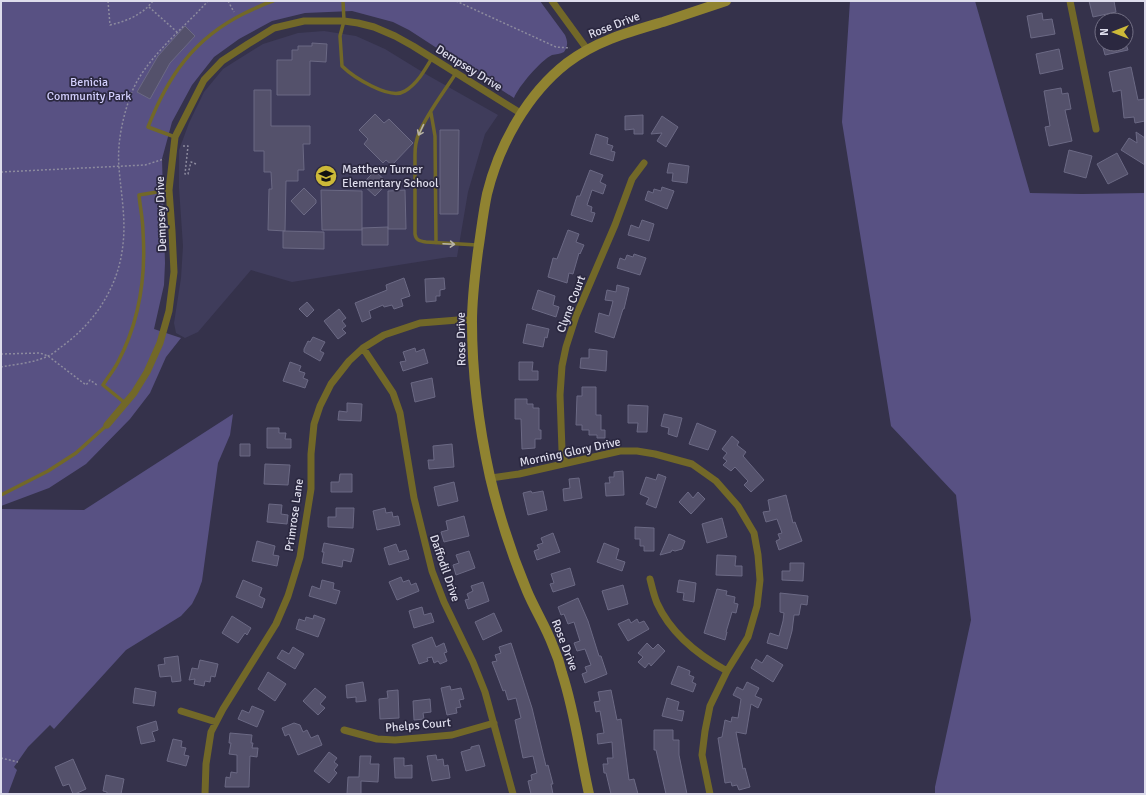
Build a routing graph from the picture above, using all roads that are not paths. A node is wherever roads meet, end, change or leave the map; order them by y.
1 (273, 1) edge
2 (343, 1) edge
3 (552, 1) edge
4 (726, 1) edge
5 (1070, 1) edge
6 (344, 21) junction
7 (587, 49) junction
8 (432, 58) junction
9 (456, 73) junction
10 (430, 113) junction
11 (522, 114) junction
12 (1096, 129) dead end
13 (175, 137) junction
14 (644, 163) dead end
15 (169, 190) junction
16 (436, 243) junction
17 (479, 245) junction
18 (472, 320) junction
19 (363, 348) junction
20 (125, 403) junction
21 (107, 425) joint
22 (565, 463) junction
23 (491, 478) junction
24 (1, 495) edge
25 (650, 579) dead end
26 (727, 671) junction
27 (181, 711) dead end
28 (216, 722) junction
29 (494, 723) junction
30 (344, 730) dead end
31 (205, 794) edge
32 (513, 794) edge
33 (589, 794) edge
34 (710, 794) edge

1 - 13 lane
2 - 6 lane
3 - 7 street
4 - 7 main road, Rose Drive
5 - 12 street
6 - 8 street, Dempsey Drive
6 - 8 lane
6 - 13 street, Dempsey Drive
7 - 11 main road, Rose Drive
8 - 9 street, Dempsey Drive
9 - 10 lane
9 - 11 street, Dempsey Drive
10 - 16 lane
10 -> 16 lane
11 - 17 main road, Rose Drive
13 - 15 street, Dempsey Drive
14 - 22 street, Clyne Court
15 - 20 street, Dempsey Drive
15 - 20 lane
16 -> 17 lane
17 - 18 main road, Rose Drive
18 - 19 street, Primrose Lane
18 - 23 main road, Rose Drive
19 - 28 street, Primrose Lane
19 - 29 street, Daffodil Drive
20 - 21 street, Dempsey Drive
21 - 24 lane, Dempsey Drive
22 - 23 street, Morning Glory Drive
22 - 26 street, Morning Glory Drive
23 - 33 main road, Rose Drive
25 - 26 street
26 - 34 street, Morning Glory Drive
27 - 28 street
28 - 31 street, Primrose Lane
29 - 30 street, Phelps Court
29 - 32 street, Daffodil Drive

